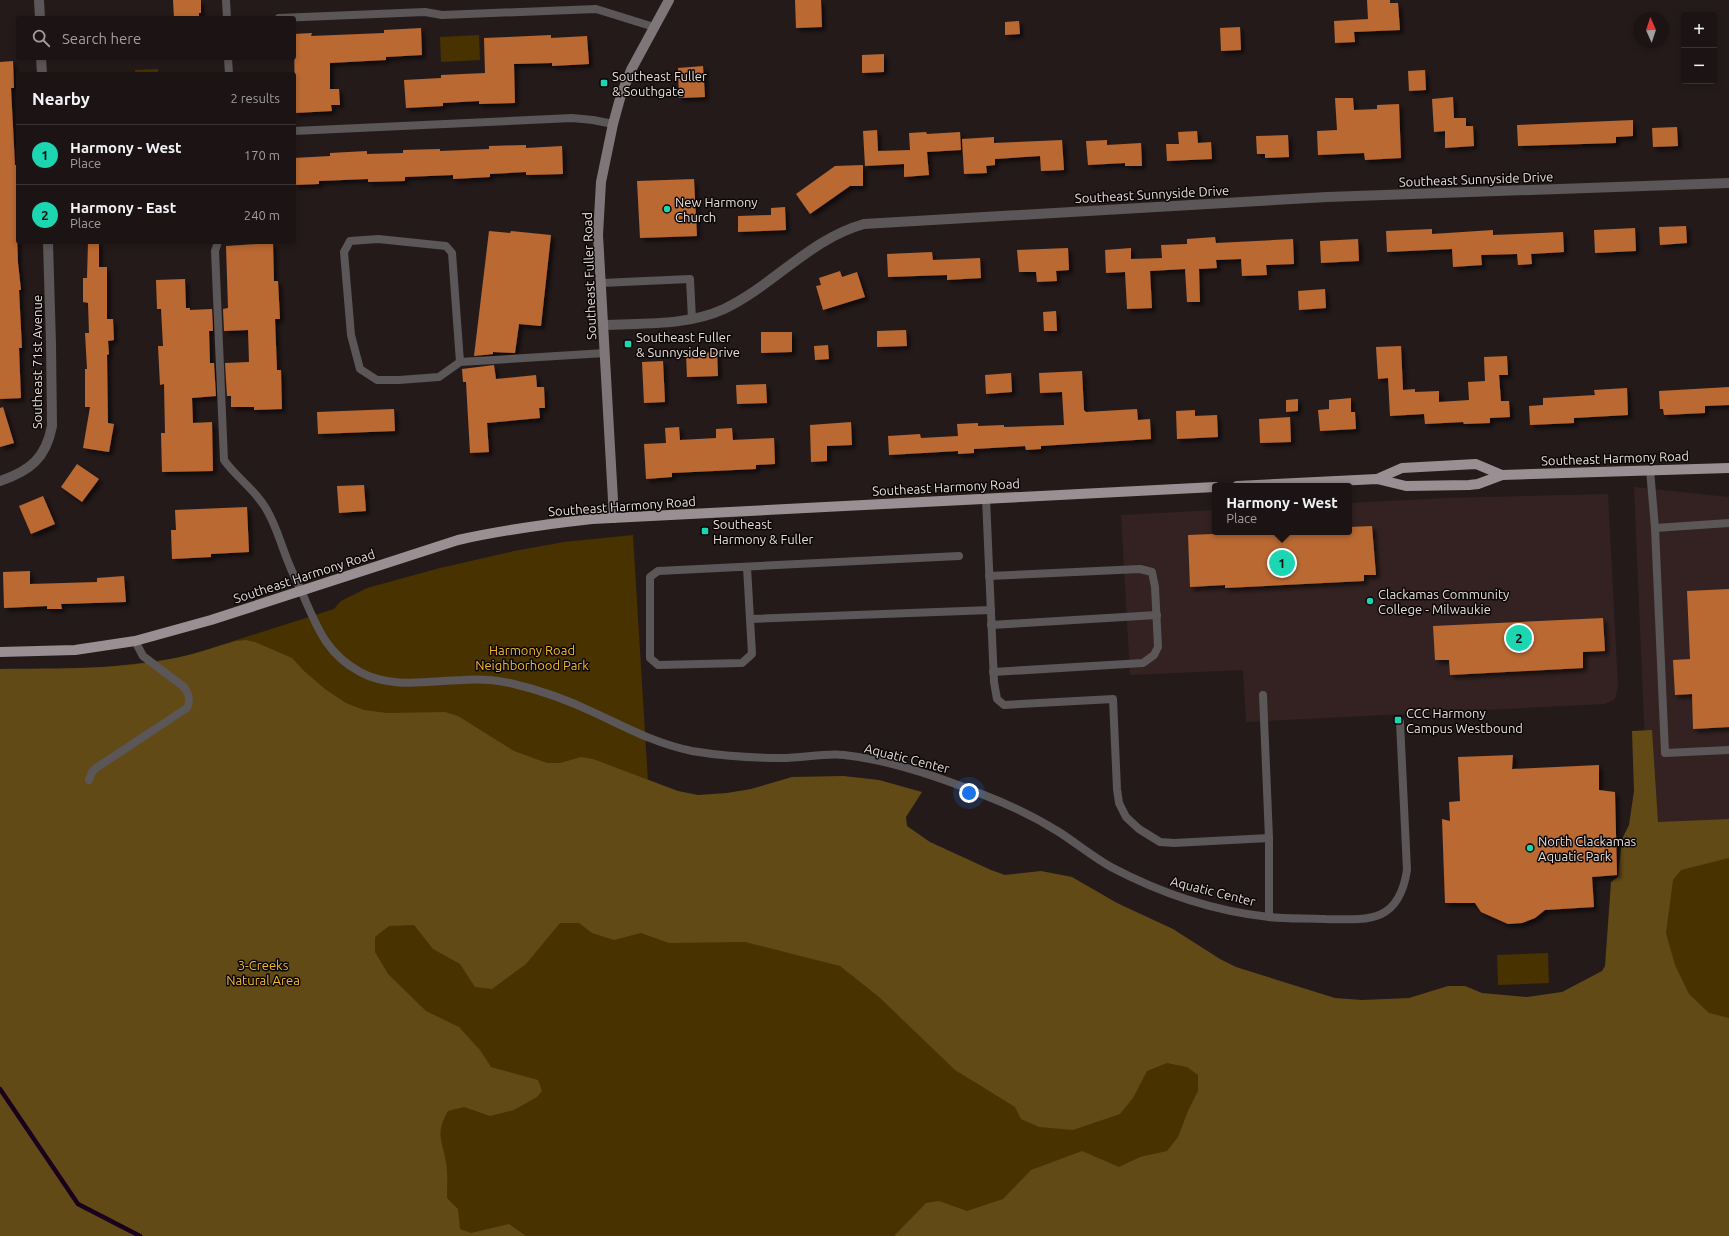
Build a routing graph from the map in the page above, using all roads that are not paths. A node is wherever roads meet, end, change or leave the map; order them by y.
1 (39, 0) edge
2 (226, 0) edge
3 (669, 0) edge
4 (40, 16) edge
5 (227, 16) edge
6 (296, 17) edge
7 (654, 28) junction
8 (41, 60) edge
9 (228, 60) edge
10 (42, 72) edge
11 (229, 72) edge
12 (613, 124) junction
13 (296, 131) edge
14 (1729, 183) edge
15 (48, 244) edge
16 (217, 244) edge
17 (601, 283) junction
18 (692, 319) junction
19 (604, 325) junction
20 (605, 353) junction
21 (460, 362) junction
22 (1729, 468) edge
23 (1650, 470) junction
24 (1502, 475) junction
25 (1377, 479) junction
26 (0, 481) edge
27 (1297, 483) edge
28 (1212, 487) edge
29 (986, 498) junction
30 (614, 518) junction
31 (1729, 523) edge
32 (1655, 528) junction
33 (959, 556) dead end
34 (747, 567) junction
35 (989, 576) junction
36 (302, 591) junction
37 (991, 610) junction
38 (1156, 615) junction
39 (750, 619) junction
40 (991, 625) junction
41 (135, 641) junction
42 (0, 652) edge
43 (993, 672) junction
44 (1262, 695) dead end
45 (1400, 722) dead end
46 (1729, 750) edge
47 (89, 780) dead end
48 (1269, 838) junction
49 (1269, 917) junction

1 - 4 street
2 - 5 lane
3 - 7 street, Southeast Fuller Road
6 - 7 lane
7 - 12 street, Southeast Fuller Road
8 - 10 street
9 - 11 lane
12 - 13 lane
12 - 17 street, Southeast Fuller Road
14 - 18 street, Southeast Sunnyside Drive
15 - 26 street, Southeast 71st Avenue
16 - 36 lane, Aquatic Center
17 - 18 lane
17 - 19 street, Southeast Fuller Road
18 - 19 street, Southeast Sunnyside Drive
19 - 20 street, Southeast Fuller Road
20 - 21 lane
20 - 30 street, Southeast Fuller Road
21 - 21 lane
22 - 23 main road, Southeast Harmony Road
23 - 24 main road, Southeast Harmony Road
23 - 32 lane
24 - 25 main road, Southeast Harmony Road
24 - 25 main road, Southeast Harmony Road
25 - 27 main road, Southeast Harmony Road
28 - 29 main road, Southeast Harmony Road
29 - 30 main road, Southeast Harmony Road
29 - 35 lane
30 - 36 main road, Southeast Harmony Road
31 - 32 lane
32 - 46 lane
33 - 34 lane
34 - 39 lane
34 - 39 lane
35 - 37 lane
35 - 38 lane
36 - 41 main road, Southeast Harmony Road
36 - 49 lane, Aquatic Center
37 - 39 lane
37 - 40 lane
38 - 40 lane
38 - 43 lane
40 - 43 lane
41 - 42 main road, Southeast Harmony Road
41 - 47 lane
43 - 48 lane
44 - 48 lane
45 - 49 lane, Aquatic Center
48 - 49 lane

